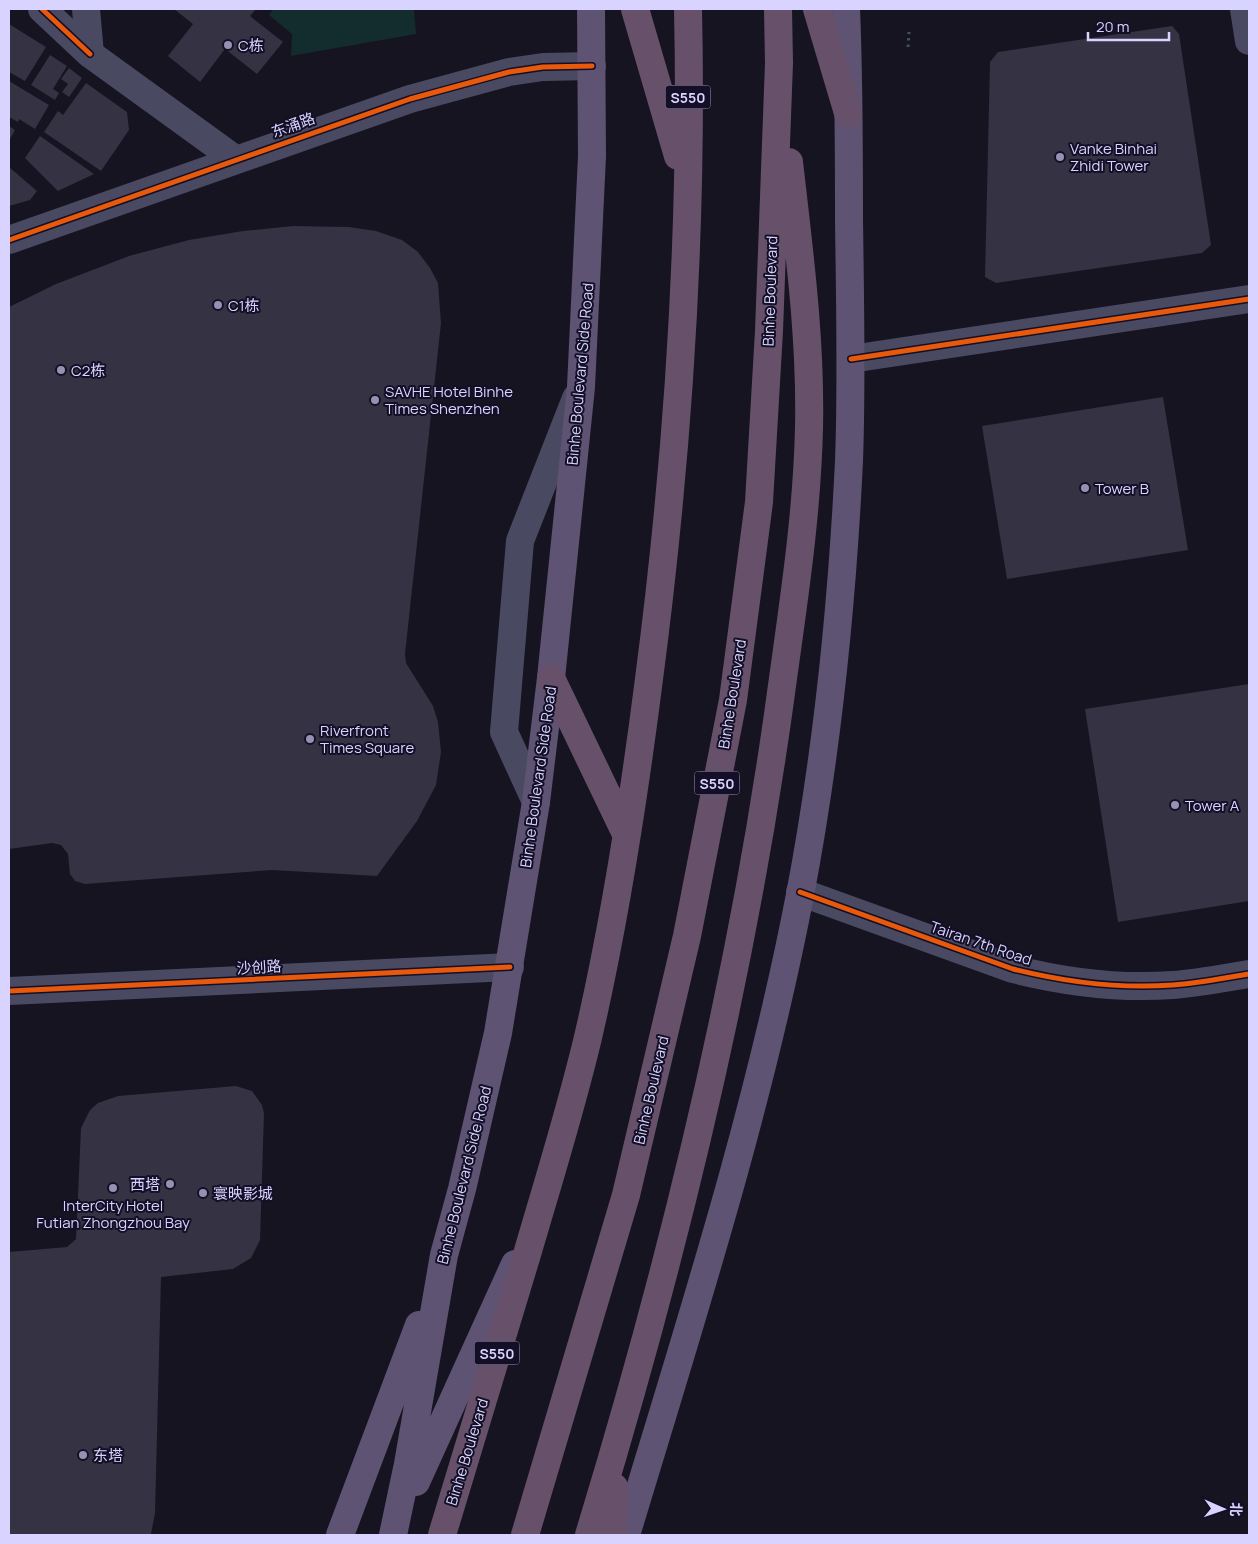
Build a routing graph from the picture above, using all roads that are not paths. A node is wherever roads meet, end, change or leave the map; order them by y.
1 (42, 9) edge
2 (86, 9) edge
3 (591, 9) edge
4 (635, 9) edge
5 (688, 9) edge
6 (778, 9) edge
7 (817, 9) edge
8 (846, 9) edge
9 (857, 9) edge
10 (1244, 9) edge
11 (1249, 41) edge
12 (90, 54) junction
13 (848, 54) junction
14 (778, 62) junction
15 (592, 66) junction
16 (848, 113) junction
17 (235, 159) junction
18 (687, 185) junction
19 (9, 240) edge
20 (1249, 299) edge
21 (851, 359) junction
22 (581, 387) junction
23 (551, 678) junction
24 (536, 802) junction
25 (626, 834) junction
26 (800, 892) junction
27 (510, 967) junction
28 (1249, 974) edge
29 (9, 991) edge
30 (552, 1171) junction
31 (444, 1255) junction
32 (617, 1442) junction
33 (639, 1493) junction
34 (340, 1535) edge
35 (393, 1535) edge
36 (442, 1535) edge
37 (525, 1535) edge
38 (589, 1535) edge
39 (612, 1535) edge
40 (626, 1535) edge
41 (639, 1535) edge

1 - 12 street
2 - 12 street
3 - 15 main road, Binhe Boulevard Side Road
4 - 18 highway
5 - 18 highway, Binhe Boulevard / S550
6 - 14 highway, Binhe Boulevard / S550
7 - 16 highway
8 - 13 main road
9 - 13 street
10 - 11 street
12 - 17 street
13 - 16 main road
14 - 32 highway
14 - 37 highway, Binhe Boulevard / S550
15 - 17 street, 东涌路
15 - 22 main road, Binhe Boulevard Side Road
16 - 21 main road
17 - 19 street, 东涌路
18 - 25 highway, Binhe Boulevard / S550
20 - 21 street
21 - 26 main road
22 - 23 main road, Binhe Boulevard Side Road
22 - 24 street
23 - 24 main road, Binhe Boulevard Side Road
23 - 25 highway
24 - 27 main road, Binhe Boulevard Side Road
25 - 30 highway, Binhe Boulevard / S550
26 - 28 street, Tairan 7th Road
26 - 33 main road
27 - 29 street, 沙创路
27 - 31 main road, Binhe Boulevard Side Road
30 - 35 main road, Binhe Boulevard Side Road
30 - 36 highway, Binhe Boulevard / S550
31 - 34 main road
31 - 35 main road, Binhe Boulevard Side Road
32 - 38 highway
32 - 39 highway
33 - 40 main road
33 - 41 main road

